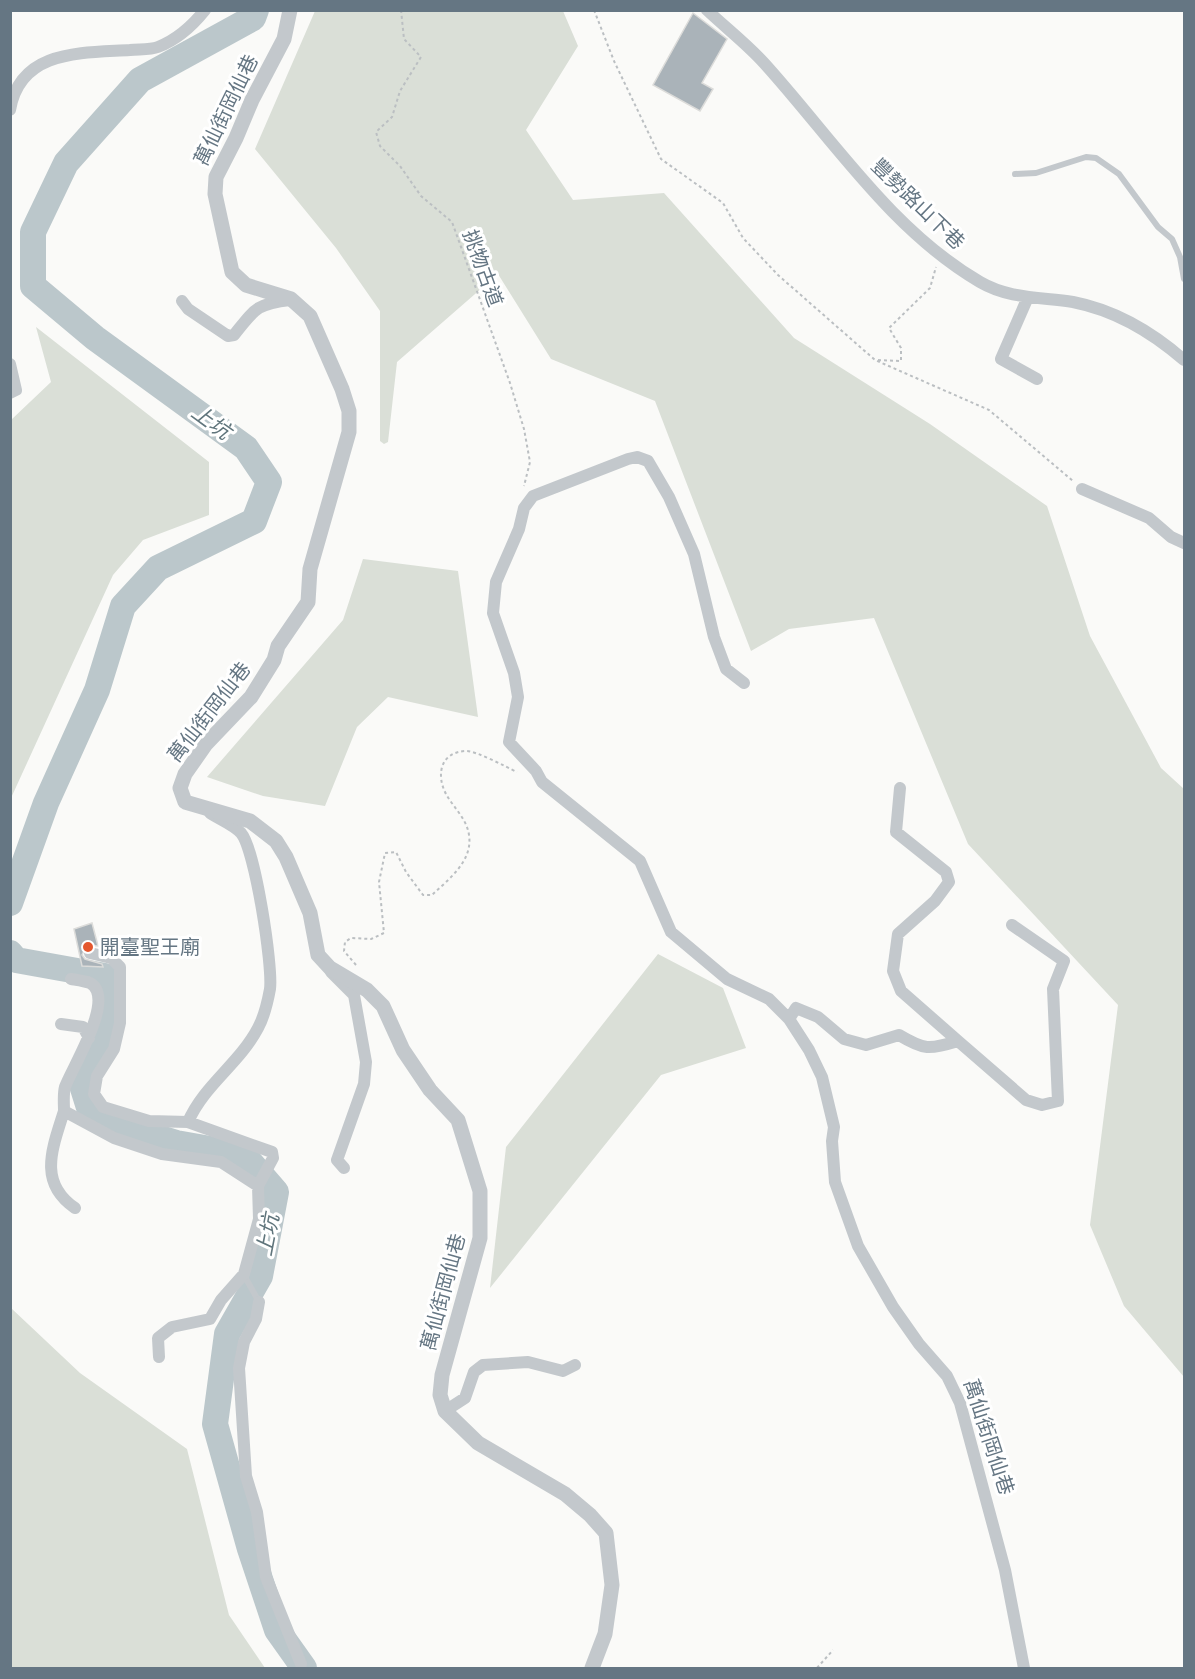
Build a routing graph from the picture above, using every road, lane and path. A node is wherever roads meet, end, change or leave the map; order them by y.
1 (206, 10) edge
2 (290, 10) edge
3 (401, 10) edge
4 (594, 10) edge
5 (707, 10) edge
6 (10, 110) edge
7 (1015, 174) dead end
8 (939, 255) junction
9 (1185, 279) edge
10 (1028, 297) junction
11 (291, 299) junction
12 (182, 301) dead end
13 (875, 360) junction
14 (1185, 360) edge
15 (10, 363) edge
16 (1037, 379) dead end
17 (10, 393) edge
18 (1082, 489) joint
19 (524, 508) junction
20 (1185, 543) edge
21 (744, 683) dead end
22 (542, 782) junction
23 (900, 788) dead end
24 (203, 808) junction
25 (1012, 925) dead end
26 (90, 953) dead end
27 (357, 966) dead end
28 (330, 968) junction
29 (71, 979) dead end
30 (789, 1019) junction
31 (61, 1024) dead end
32 (89, 1038) junction
33 (958, 1041) junction
34 (64, 1111) junction
35 (188, 1122) junction
36 (344, 1168) dead end
37 (258, 1186) junction
38 (75, 1208) dead end
39 (244, 1274) junction
40 (259, 1302) joint
41 (159, 1357) dead end
42 (575, 1365) dead end
43 (445, 1411) junction
44 (833, 1650) dead end
45 (301, 1664) dead end
46 (592, 1668) edge
47 (817, 1668) edge
48 (1024, 1668) edge

1 - 6 street
2 - 11 street, 萬仙街岡仙巷
3 - 19 path, 挑物古道
4 - 13 path
5 - 8 street, 豐勢路山下巷
7 - 9 lane
8 - 10 street, 豐勢路山下巷
8 - 13 path
10 - 14 street, 豐勢路山下巷
10 - 16 street
11 - 12 street
11 - 24 street, 萬仙街岡仙巷
13 - 18 path
15 - 17 street
18 - 20 street
19 - 21 street
19 - 22 street, 萬仙街岡仙巷
22 - 27 path
22 - 30 street, 萬仙街岡仙巷
23 - 33 street
24 - 28 street, 萬仙街岡仙巷
24 - 35 street
25 - 33 street
26 - 35 street
28 - 36 street
28 - 43 street, 萬仙街岡仙巷
29 - 32 street
30 - 33 street
30 - 48 street, 萬仙街岡仙巷
31 - 32 street
32 - 34 street
34 - 37 street
34 - 38 street
35 - 37 street
37 - 39 street
39 - 40 lane
39 - 41 street
40 - 45 street
42 - 43 street
43 - 46 street
44 - 47 path

